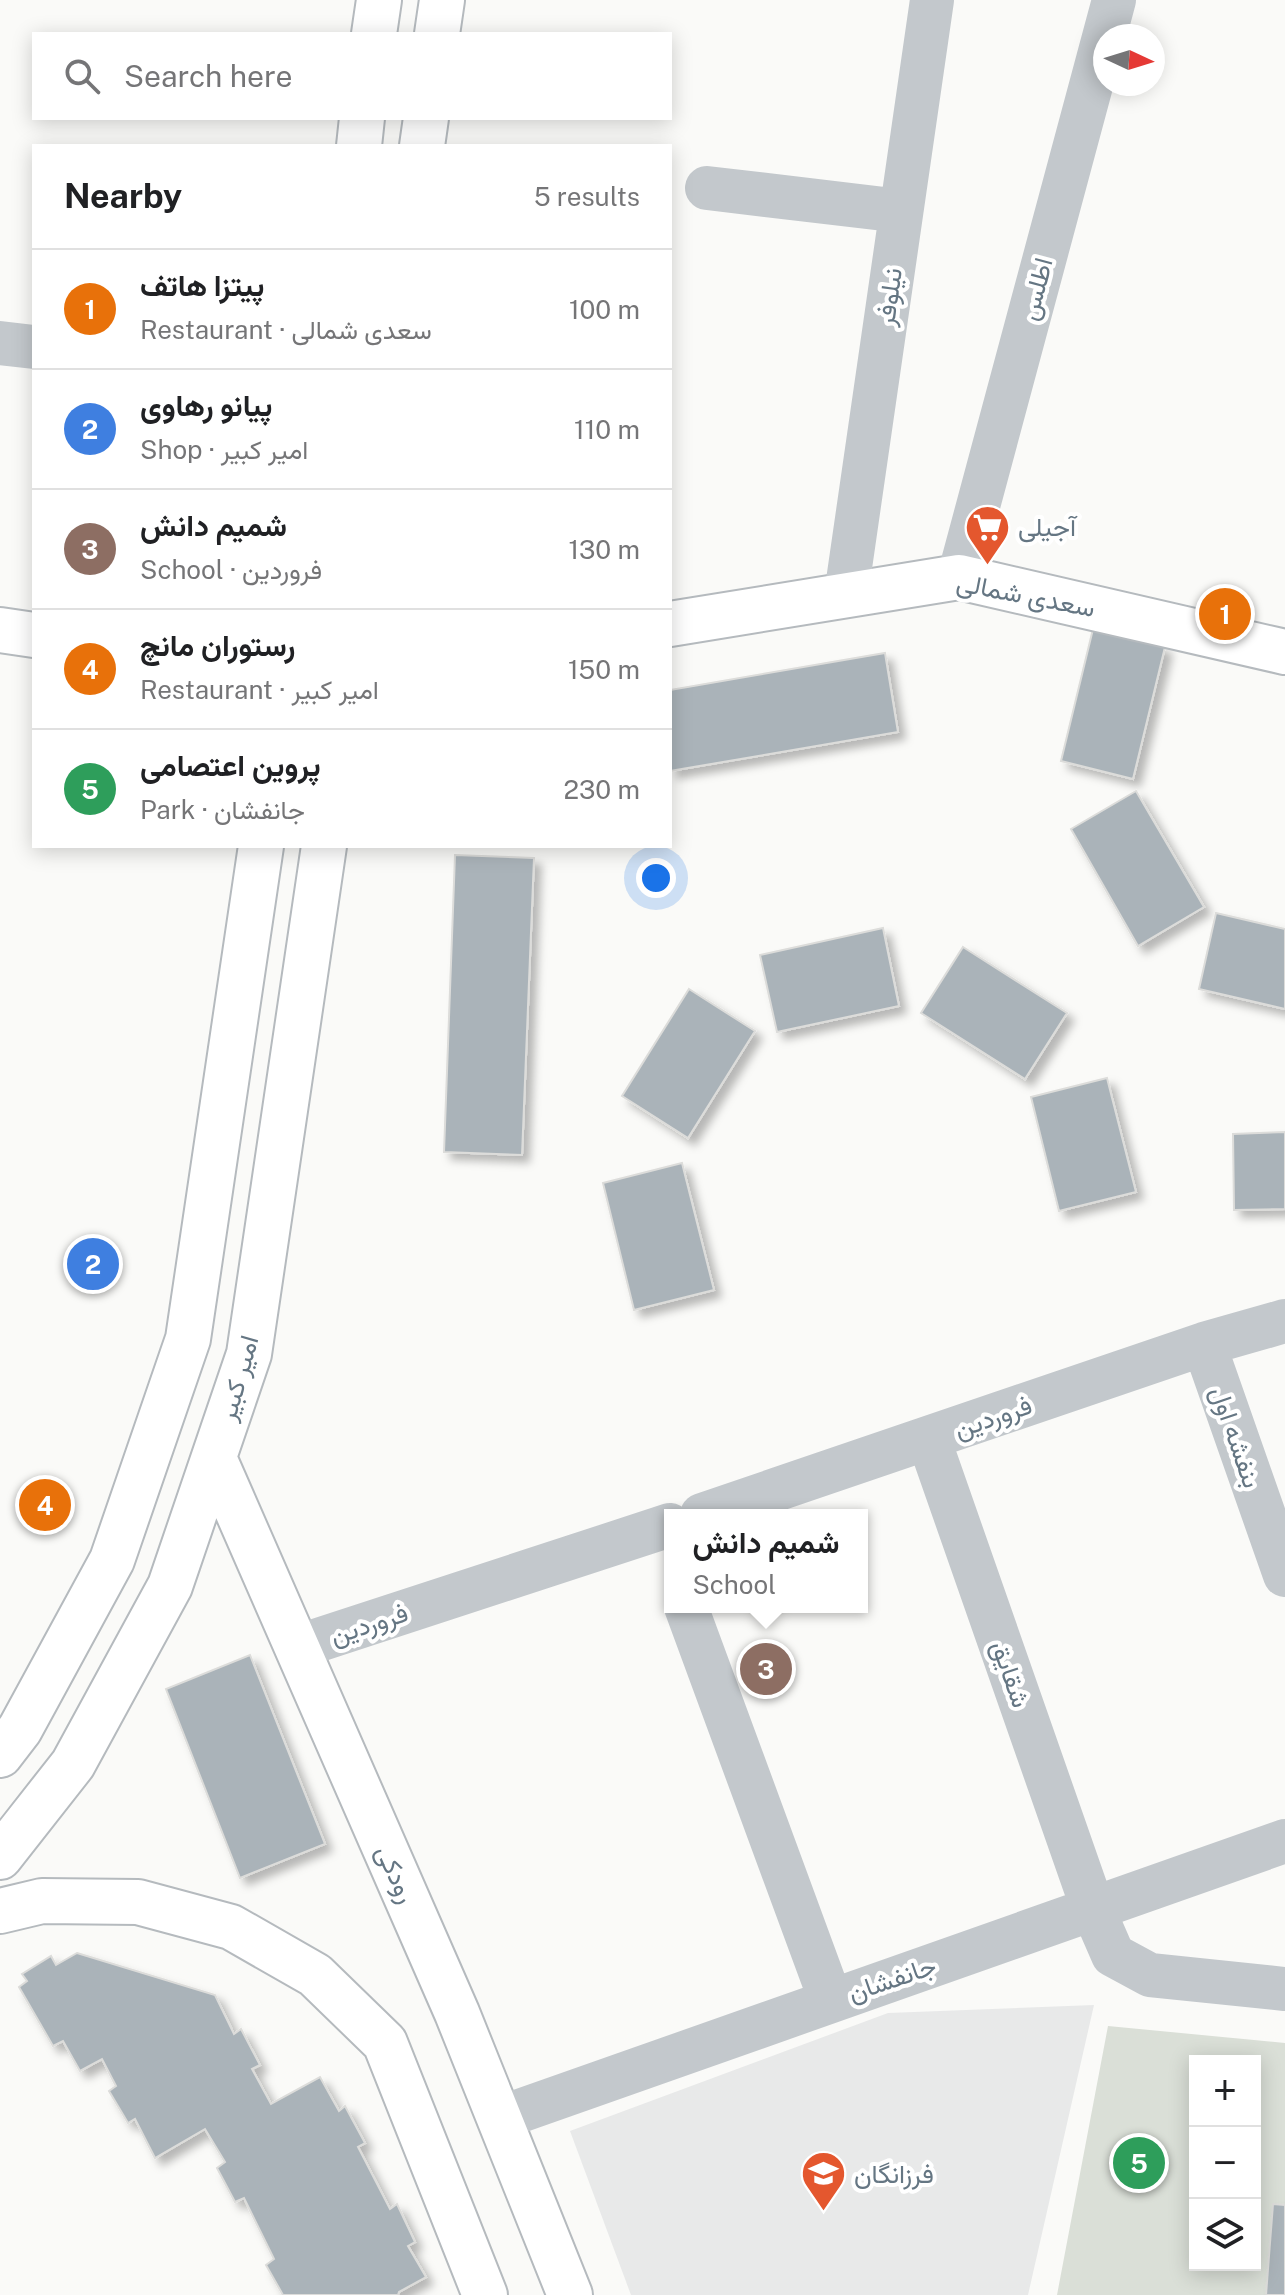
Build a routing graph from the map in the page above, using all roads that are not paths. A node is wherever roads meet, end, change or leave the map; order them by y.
1 (379, 0) edge
2 (442, 0) edge
3 (932, 0) edge
4 (1114, 0) edge
5 (374, 32) edge
6 (437, 32) edge
7 (362, 120) edge
8 (426, 120) edge
9 (359, 144) edge
10 (422, 144) edge
11 (707, 188) dead end
12 (901, 211) junction
13 (0, 343) edge
14 (32, 347) edge
15 (959, 577) junction
16 (846, 595) junction
17 (672, 624) edge
18 (0, 630) edge
19 (32, 635) edge
20 (1285, 652) edge
21 (261, 848) edge
22 (324, 848) edge
23 (1285, 1321) edge
24 (1204, 1344) junction
25 (929, 1440) junction
26 (214, 1458) junction
27 (720, 1509) edge
28 (664, 1541) edge
29 (1285, 1575) edge
30 (688, 1613) edge
31 (297, 1647) junction
32 (0, 1755) edge
33 (1285, 1841) edge
34 (0, 1857) edge
35 (1093, 1909) junction
36 (0, 1911) edge
37 (1285, 1989) edge
38 (831, 2001) junction
39 (500, 2118) junction
40 (485, 2295) edge
41 (570, 2295) edge

1 - 5 main road
2 - 6 main road
3 - 12 street, نیلوفر
4 - 15 street, اطلس
7 - 9 main road
8 - 10 main road
11 - 12 street
12 - 16 street, نیلوفر
13 - 14 street
15 - 16 main road, سعدى شمالى
15 - 20 main road, سعدى شمالى
16 - 17 main road, سعدى شمالى
18 - 19 main road
21 - 32 main road
22 - 26 main road, امیر کبیر
23 - 24 street, فروردین
24 - 25 street, فروردین
24 - 29 street, بنفشه اول
25 - 27 street, فروردین
25 - 35 street, شقایق
26 - 31 main road, رودکى
26 - 34 main road, امیر کبیر
28 - 31 street, فروردین
30 - 38 street
31 - 39 main road, رودکى
33 - 35 street, جانفشان
35 - 37 street, شقایق
35 - 38 street, جانفشان
36 - 40 main road
38 - 39 street, جانفشان
39 - 41 main road, رودکى

